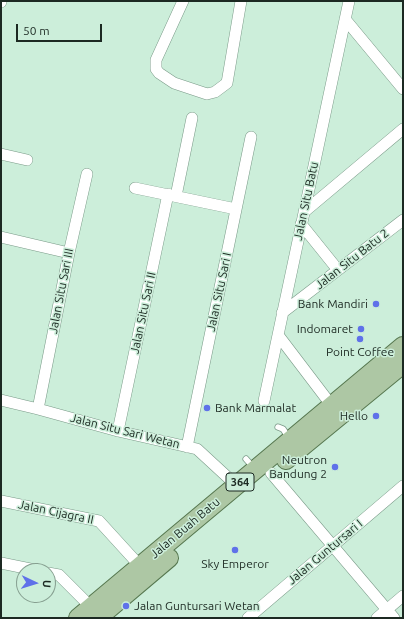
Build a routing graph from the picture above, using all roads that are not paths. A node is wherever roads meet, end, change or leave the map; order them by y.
1 (183, 1) edge
2 (240, 1) edge
3 (349, 1) edge
4 (345, 19) junction
5 (403, 89) edge
6 (192, 118) dead end
7 (403, 129) edge
8 (251, 137) dead end
9 (1, 154) edge
10 (27, 160) dead end
11 (87, 174) dead end
12 (135, 188) dead end
13 (172, 195) junction
14 (236, 209) junction
15 (304, 212) junction
16 (403, 220) edge
17 (301, 224) junction
18 (1, 237) edge
19 (69, 253) junction
20 (338, 270) junction
21 (282, 313) junction
22 (278, 335) junction
23 (403, 346) edge
24 (403, 364) edge
25 (1, 400) edge
26 (264, 401) dead end
27 (332, 406) junction
28 (38, 409) junction
29 (118, 431) junction
30 (187, 447) junction
31 (257, 467) junction
32 (236, 485) junction
33 (403, 486) edge
34 (1, 501) edge
35 (333, 544) junction
36 (1, 563) edge
37 (16, 566) edge
38 (140, 566) junction
39 (56, 574) edge
40 (403, 596) edge
41 (89, 614) edge
42 (390, 614) edge
43 (248, 618) edge
44 (377, 618) edge

1 - 2 street
3 - 4 street, Jalan Situ Batu
4 - 5 street
4 - 15 street, Jalan Situ Batu
6 - 13 street, Jalan Situ Sari II
7 - 15 street
8 - 14 street, Jalan Situ Sari I
9 - 10 street
11 - 19 street, Jalan Situ Sari III
12 - 13 street
13 - 14 street
13 - 29 street, Jalan Situ Sari II
14 - 30 street, Jalan Situ Sari I
15 - 17 street, Jalan Situ Batu
16 - 20 street, Jalan Situ Batu 2
17 - 20 street
17 - 21 street, Jalan Situ Batu
18 - 19 street
19 - 28 street, Jalan Situ Sari III
20 - 21 street, Jalan Situ Batu 2
21 - 22 street, Jalan Situ Batu
22 - 26 street, Jalan Situ Batu
22 - 27 street
23 - 27 main road, Jalan Buah Batu / 364
24 - 31 main road, Jalan Buah Batu / 364
25 - 28 street, Jalan Situ Sari Wetan
27 - 31 main road, Jalan Buah Batu / 364
28 - 29 street, Jalan Situ Sari Wetan
29 - 30 street, Jalan Situ Sari Wetan
30 - 32 street, Jalan Situ Sari Wetan
31 - 32 main road, Jalan Buah Batu / 364
31 - 35 street
31 - 41 main road, Jalan Buah Batu / 364
32 - 38 main road, Jalan Buah Batu / 364
33 - 35 street, Jalan Guntursari I
34 - 38 street, Jalan Cijagra II
35 - 42 street
35 - 43 street, Jalan Guntursari I
36 - 37 street
38 - 41 main road, Jalan Buah Batu / 364
39 - 41 street
40 - 42 street
42 - 44 street

